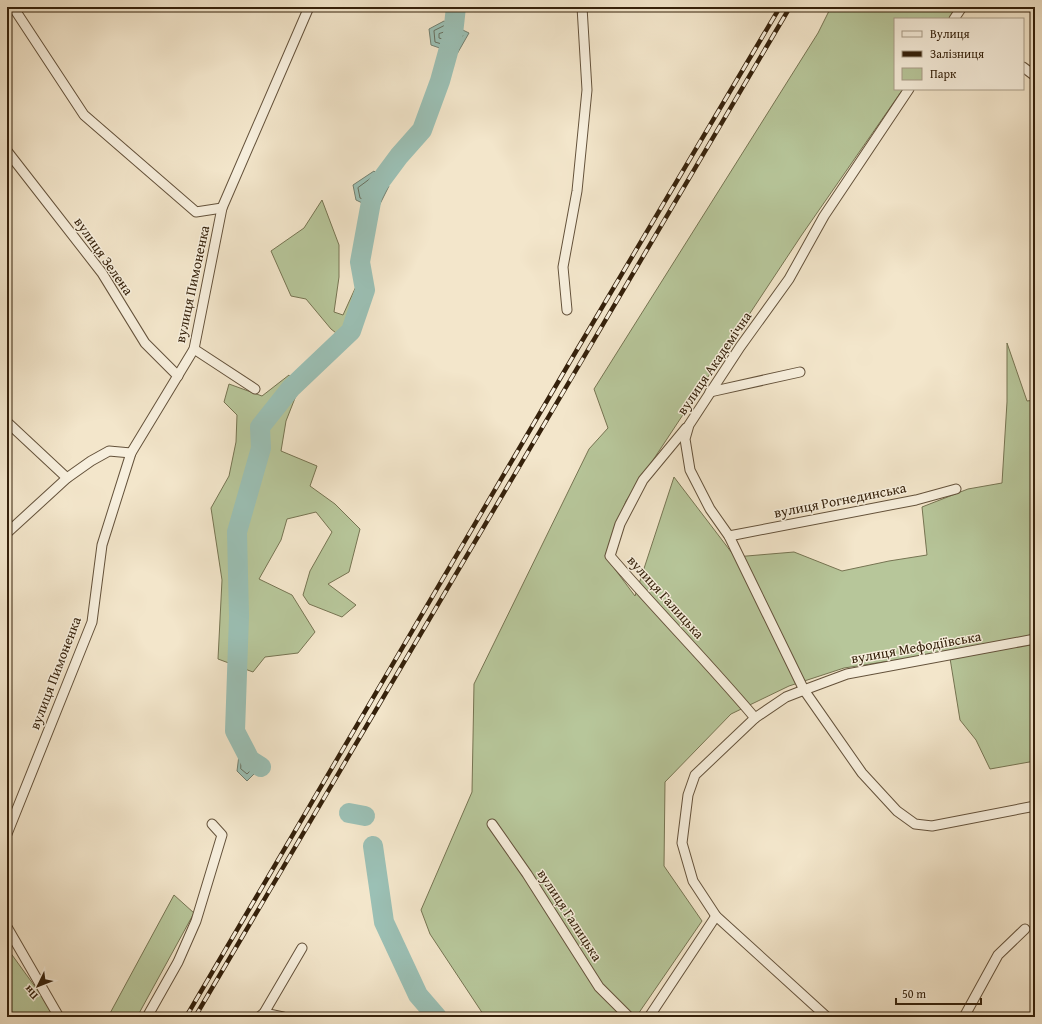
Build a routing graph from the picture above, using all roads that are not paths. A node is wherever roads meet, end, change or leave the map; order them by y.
1 (12, 7) edge
2 (309, 7) edge
3 (582, 7) edge
4 (962, 7) edge
5 (956, 18) edge
6 (1024, 68) edge
7 (1035, 76) edge
8 (908, 90) edge
9 (7, 151) edge
10 (222, 208) junction
11 (567, 310) dead end
12 (194, 349) junction
13 (800, 372) dead end
14 (178, 376) junction
15 (255, 389) dead end
16 (710, 392) junction
17 (7, 422) edge
18 (689, 425) junction
19 (131, 453) junction
20 (67, 478) junction
21 (956, 489) dead end
22 (7, 533) edge
23 (729, 536) junction
24 (1035, 639) edge
25 (804, 690) junction
26 (755, 718) junction
27 (1035, 806) edge
28 (212, 824) dead end
29 (492, 824) dead end
30 (7, 834) edge
31 (716, 916) junction
32 (7, 927) edge
33 (1025, 929) dead end
34 (302, 948) dead end
35 (261, 1015) edge
36 (59, 1017) edge
37 (146, 1017) edge
38 (283, 1017) edge
39 (629, 1017) edge
40 (649, 1017) edge
41 (826, 1017) edge
42 (964, 1017) edge

1 - 10 street
2 - 10 street, вулиця Пимоненка
3 - 11 street
4 - 5 street
6 - 7 street
8 - 16 street, вулиця Академічна
9 - 14 street, вулиця Зелена
10 - 12 street, вулиця Пимоненка
12 - 14 street, вулиця Пимоненка
12 - 15 street
13 - 16 street
14 - 19 street, вулиця Пимоненка
16 - 18 street, вулиця Академічна
17 - 20 street
18 - 23 street, вулиця Академічна
18 - 26 street, вулиця Галицька
19 - 20 street
19 - 30 street, вулиця Пимоненка
20 - 22 street
21 - 23 street, вулиця Рогнединська
23 - 25 street, вулиця Академічна
24 - 25 street, вулиця Мефодіївська
25 - 26 street
25 - 27 street
26 - 31 street
28 - 37 street
29 - 39 street, вулиця Галицька
31 - 40 street
31 - 41 street
32 - 36 street
33 - 42 street
34 - 35 street
35 - 38 street

